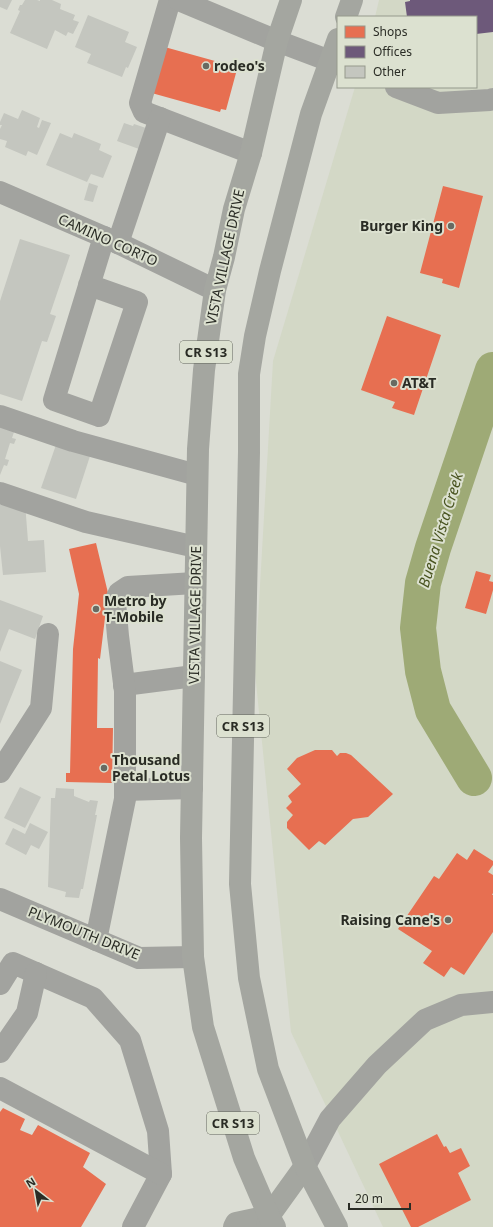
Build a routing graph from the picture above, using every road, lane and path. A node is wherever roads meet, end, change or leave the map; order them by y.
1 (170, 0) edge
2 (179, 0) edge
3 (291, 0) edge
4 (352, 0) edge
5 (346, 16) edge
6 (277, 41) junction
7 (337, 45) edge
8 (334, 63) edge
9 (399, 88) edge
10 (493, 99) edge
11 (160, 118) junction
12 (251, 153) junction
13 (2, 198) edge
14 (111, 240) junction
15 (89, 285) junction
16 (215, 290) junction
17 (0, 416) edge
18 (197, 475) junction
19 (0, 493) edge
20 (196, 547) junction
21 (195, 583) junction
22 (48, 634) dead end
23 (194, 676) junction
24 (124, 685) junction
25 (0, 772) edge
26 (192, 788) junction
27 (125, 790) junction
28 (0, 899) edge
29 (96, 940) junction
30 (193, 957) junction
31 (36, 973) junction
32 (0, 984) edge
33 (493, 1002) edge
34 (0, 1052) edge
35 (0, 1088) edge
36 (305, 1166) junction
37 (161, 1174) junction
38 (270, 1224) edge
39 (133, 1227) edge
40 (234, 1227) edge
41 (337, 1227) edge

1 - 11 street
2 - 6 street
3 - 6 main road, VISTA VILLAGE DRIVE / CR S13
4 - 5 main road
6 - 8 street
6 - 12 main road, VISTA VILLAGE DRIVE / CR S13
7 - 8 main road, CR S13
8 - 36 main road, CR S13
9 - 10 street
11 - 12 street
11 - 14 street
12 - 16 main road, VISTA VILLAGE DRIVE / CR S13
13 - 14 street, CAMINO CORTO
14 - 15 street
14 - 16 street, CAMINO CORTO
15 - 15 street
16 - 18 main road, VISTA VILLAGE DRIVE / CR S13
17 - 18 street
18 - 20 main road, VISTA VILLAGE DRIVE / CR S13
19 - 20 street
20 - 21 main road, VISTA VILLAGE DRIVE / CR S13
21 - 23 main road, VISTA VILLAGE DRIVE / CR S13
21 - 24 street
22 - 25 street
23 - 24 street
23 - 26 main road, VISTA VILLAGE DRIVE / CR S13
24 - 27 street
26 - 27 street
26 - 30 main road, VISTA VILLAGE DRIVE / CR S13
27 - 29 street
28 - 29 street, PLYMOUTH DRIVE
29 - 30 street, PLYMOUTH DRIVE
30 - 38 main road, VISTA VILLAGE DRIVE / CR S13
31 - 32 street
31 - 34 street
31 - 37 street
33 - 36 street
35 - 37 street
36 - 38 main road
36 - 41 main road, CR S13
37 - 39 street
38 - 40 main road

